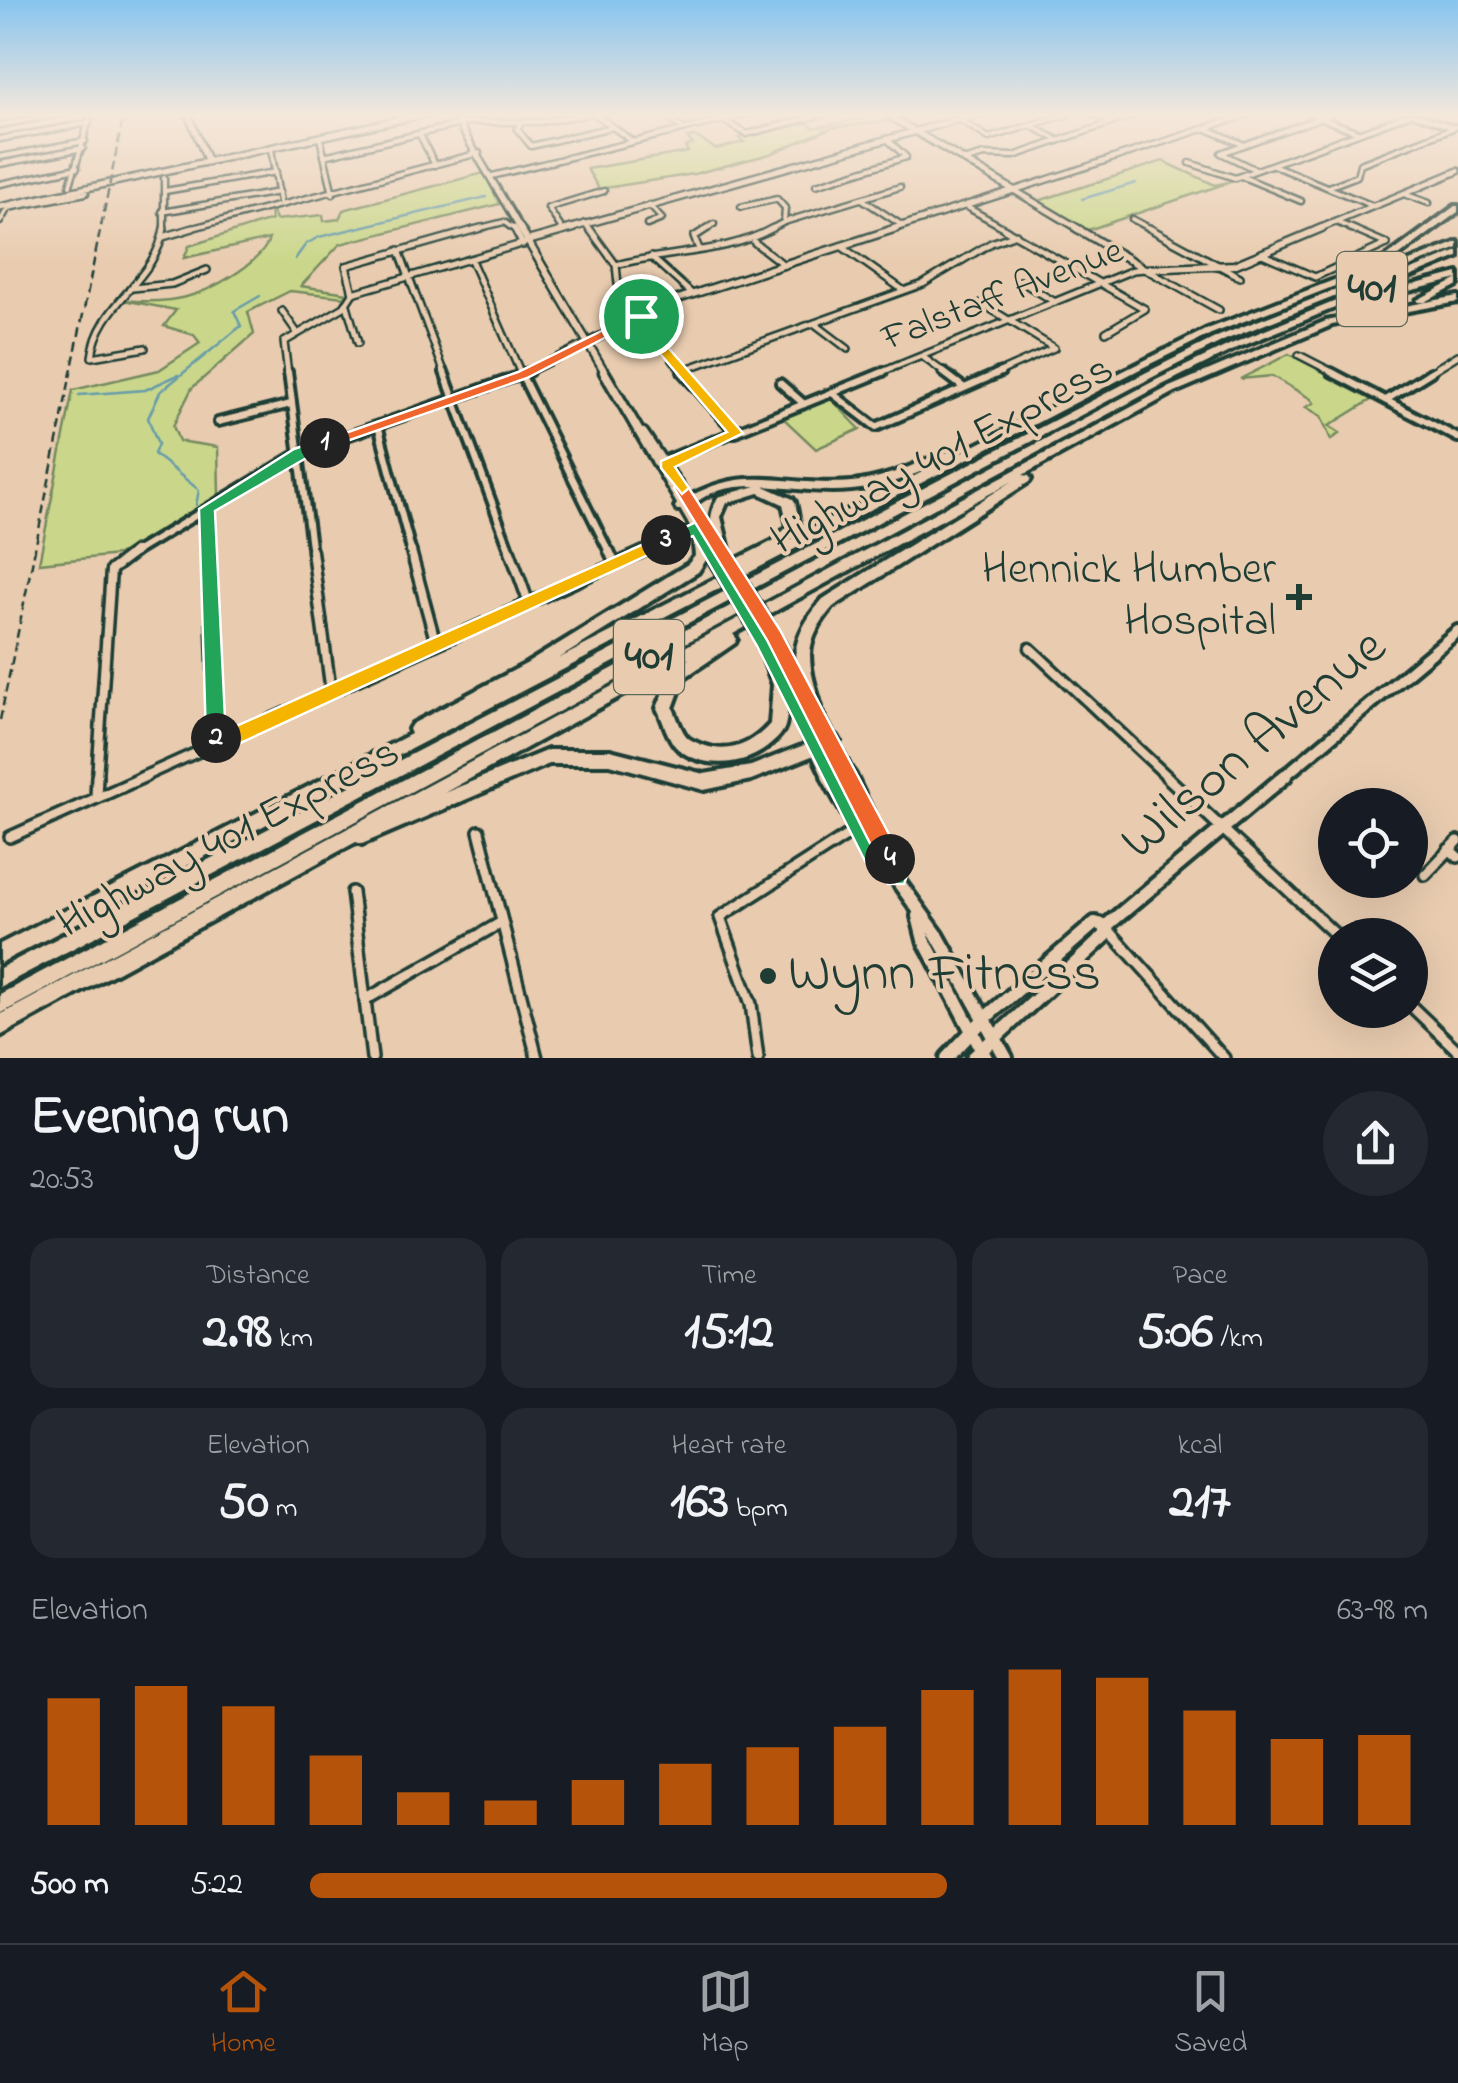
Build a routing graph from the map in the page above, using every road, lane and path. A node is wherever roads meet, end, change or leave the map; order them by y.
1 (78, 163) edge
2 (201, 163) edge
3 (274, 163) edge
4 (326, 163) edge
5 (444, 163) edge
6 (485, 163) edge
7 (544, 163) edge
8 (800, 163) edge
9 (885, 163) edge
10 (967, 163) edge
11 (1097, 163) edge
12 (1193, 163) edge
13 (1241, 163) edge
14 (1276, 163) edge
15 (1362, 163) edge
16 (1272, 165) junction
17 (189, 166) joint
18 (435, 166) joint
19 (76, 168) junction
20 (1256, 170) junction
21 (1458, 171) edge
22 (276, 172) junction
23 (492, 176) junction
24 (1242, 176) junction
25 (164, 178) dead end
26 (0, 184) edge
27 (816, 184) dead end
28 (70, 185) dead end
29 (900, 186) dead end
30 (1328, 187) junction
31 (165, 191) junction
32 (604, 191) dead end
33 (1011, 191) junction
34 (278, 192) junction
35 (86, 193) dead end
36 (333, 194) junction
37 (1404, 194) junction
38 (861, 198) junction
39 (1301, 201) dead end
40 (280, 202) junction
41 (1429, 203) dead end
42 (649, 204) junction
43 (0, 206) edge
44 (741, 206) dead end
45 (965, 206) junction
46 (1374, 206) junction
47 (1458, 208) edge
48 (162, 212) junction
49 (1458, 216) edge
50 (1132, 219) dead end
51 (0, 222) edge
52 (784, 222) junction
53 (1336, 222) junction
54 (585, 223) junction
55 (714, 224) dead end
56 (646, 225) dead end
57 (903, 226) junction
58 (562, 229) junction
59 (1016, 234) junction
60 (163, 237) junction
61 (530, 240) junction
62 (753, 241) junction
63 (1458, 243) edge
64 (522, 245) junction
65 (841, 246) junction
66 (400, 250) junction
67 (699, 250) junction
68 (1262, 254) junction
69 (1458, 254) edge
70 (650, 256) junction
71 (1396, 256) junction
72 (471, 260) junction
73 (616, 265) junction
74 (784, 265) junction
75 (1221, 267) junction
76 (1144, 269) junction
77 (207, 270) dead end
78 (410, 277) junction
79 (1240, 277) dead end
80 (1457, 281) edge
81 (1020, 282) dead end
82 (1102, 284) junction
83 (133, 288) junction
84 (904, 291) junction
85 (353, 293) junction
86 (692, 294) junction
87 (1458, 299) edge
88 (1055, 302) junction
89 (981, 303) dead end
90 (347, 305) junction
91 (1219, 310) dead end
92 (282, 311) dead end
93 (641, 316) junction
94 (1301, 318) junction
95 (1012, 320) junction
96 (1333, 322) junction
97 (814, 323) junction
98 (296, 332) junction
99 (1106, 332) dead end
100 (358, 342) dead end
101 (589, 342) junction
102 (145, 348) dead end
103 (848, 349) dead end
104 (1299, 355) dead end
105 (1458, 355) edge
106 (923, 357) junction
107 (681, 370) junction
108 (522, 375) junction
109 (780, 383) dead end
110 (964, 388) junction
111 (832, 393) junction
112 (454, 399) junction
113 (1385, 400) junction
114 (291, 404) junction
115 (804, 404) junction
116 (218, 422) dead end
117 (378, 425) junction
118 (736, 433) junction
119 (999, 437) junction
120 (1458, 438) edge
121 (1070, 446) junction
122 (299, 453) junction
123 (661, 462) junction
124 (685, 503) junction
125 (207, 509) junction
126 (698, 531) junction
127 (720, 557) junction
128 (614, 562) junction
129 (528, 601) junction
130 (767, 611) junction
131 (635, 626) junction
132 (1458, 631) edge
133 (768, 638) junction
134 (436, 644) junction
135 (1030, 648) dead end
136 (332, 692) junction
137 (814, 707) junction
138 (216, 744) junction
139 (824, 744) junction
140 (307, 794) junction
141 (96, 797) junction
142 (858, 829) junction
143 (1223, 830) junction
144 (479, 832) dead end
145 (10, 837) dead end
146 (1458, 840) edge
147 (331, 844) junction
148 (1454, 853) edge
149 (1428, 873) edge
150 (896, 876) junction
151 (352, 892) dead end
152 (917, 913) junction
153 (1318, 918) edge
154 (502, 922) junction
155 (1106, 926) junction
156 (0, 954) edge
157 (0, 978) edge
158 (364, 1000) junction
159 (0, 1004) edge
160 (985, 1018) junction
161 (1428, 1022) edge
162 (0, 1026) edge
163 (973, 1029) junction
164 (994, 1036) junction
165 (1458, 1051) edge
166 (981, 1055) edge
167 (372, 1058) edge
168 (537, 1058) edge
169 (758, 1058) edge
170 (948, 1058) edge
171 (1006, 1058) edge
172 (1224, 1058) edge

1 - 19 street
2 - 17 main road
3 - 22 street
4 - 36 street
5 - 18 street
6 - 23 street
7 - 23 street
8 - 42 street
9 - 27 street
10 - 33 street
11 - 33 street
12 - 24 street
13 - 20 street
14 - 16 street
15 - 30 street
16 - 20 street
16 - 30 street
17 - 43 street
18 - 36 street
19 - 26 street
19 - 28 street
20 - 24 street
21 - 37 street, Falstaff Avenue
22 - 31 street
22 - 34 street
23 - 61 street
24 - 39 street
25 - 31 street
29 - 38 street
30 - 46 street
31 - 48 street
32 - 58 street
33 - 45 street
33 - 76 street
34 - 40 street
34 - 48 street
35 - 51 street
36 - 40 street
37 - 41 street
37 - 46 street, Falstaff Avenue
38 - 52 street
38 - 57 street
40 - 60 street
42 - 54 street
42 - 56 street
44 - 52 street
45 - 57 street
45 - 59 street
46 - 53 street, Falstaff Avenue
47 - 71 highway, 401
48 - 60 street
49 - 71 highway
50 - 75 street
52 - 62 street
53 - 68 street, Falstaff Avenue
53 - 68 street
54 - 58 street
54 - 73 street
55 - 67 street
57 - 65 street
58 - 61 street
59 - 82 street
59 - 84 street
60 - 83 street
61 - 64 street
61 - 101 main road
62 - 67 street
62 - 74 street
63 - 157 highway, Highway 401 Express / 401
64 - 66 street
64 - 72 street
65 - 74 street
65 - 84 street
66 - 78 street
66 - 85 street
67 - 70 street
68 - 75 street, Falstaff Avenue
69 - 94 highway, Highway 401 Express / 401
70 - 73 street
70 - 86 street
71 - 119 highway, 401
72 - 78 street
72 - 108 street
73 - 93 street
74 - 86 street
75 - 76 main road, Falstaff Avenue
75 - 79 street
76 - 82 street, Falstaff Avenue
76 - 91 street
77 - 83 street
78 - 85 street
78 - 112 street
80 - 94 highway
80 - 96 highway
81 - 88 street
82 - 88 street, Falstaff Avenue
82 - 99 street
83 - 102 street
84 - 97 street
85 - 90 street
86 - 93 street
87 - 96 highway, 401
88 - 95 street, Falstaff Avenue
89 - 95 street
90 - 98 street
90 - 100 street
92 - 98 street
93 - 101 street
93 - 107 street
94 - 159 highway, Highway 401 Express / 401
95 - 106 street, Falstaff Avenue
95 - 110 street
96 - 121 highway, 401
97 - 103 street
97 - 107 street
98 - 114 street
101 - 108 street
101 - 123 street
104 - 113 street
105 - 113 street
106 - 110 street
106 - 111 street, Falstaff Avenue
107 - 118 street
108 - 112 street
108 - 128 street
109 - 115 street
110 - 111 street
111 - 115 street, Falstaff Avenue
112 - 117 street
112 - 129 street
113 - 120 street
114 - 116 street
114 - 122 street
115 - 118 street, Falstaff Avenue
117 - 122 street
117 - 134 street
118 - 123 street, Falstaff Avenue
119 - 124 highway
119 - 131 highway, 401
121 - 130 highway, 401
121 - 137 highway
122 - 125 street
122 - 136 street
123 - 124 street
124 - 126 street
124 - 127 street
125 - 138 street
125 - 141 street
126 - 127 street
126 - 128 street
126 - 140 highway
127 - 131 highway
127 - 133 street, bridge
128 - 129 street
129 - 134 street
130 - 133 highway
130 - 147 highway, 401
131 - 140 highway, 401
132 - 143 street, Wilson Avenue
133 - 137 street
133 - 139 street
134 - 136 street
135 - 143 street
136 - 138 street
137 - 139 street
138 - 141 street
139 - 142 street
139 - 147 highway
139 - 150 street
140 - 156 highway, 401
141 - 145 street
142 - 150 street
142 - 169 street
143 - 153 street
143 - 155 main road, Wilson Avenue
144 - 154 street
146 - 148 street
147 - 162 highway, 401
148 - 149 street
150 - 152 street
151 - 158 street
152 - 160 street
152 - 163 street
154 - 158 street
154 - 168 street
155 - 160 street, Wilson Avenue
155 - 164 street, Wilson Avenue
155 - 172 street
158 - 167 street
160 - 163 street, Wilson Avenue
160 - 164 street
161 - 165 street
163 - 166 street
163 - 170 street, Wilson Avenue
164 - 166 street, Wilson Avenue
164 - 171 street

